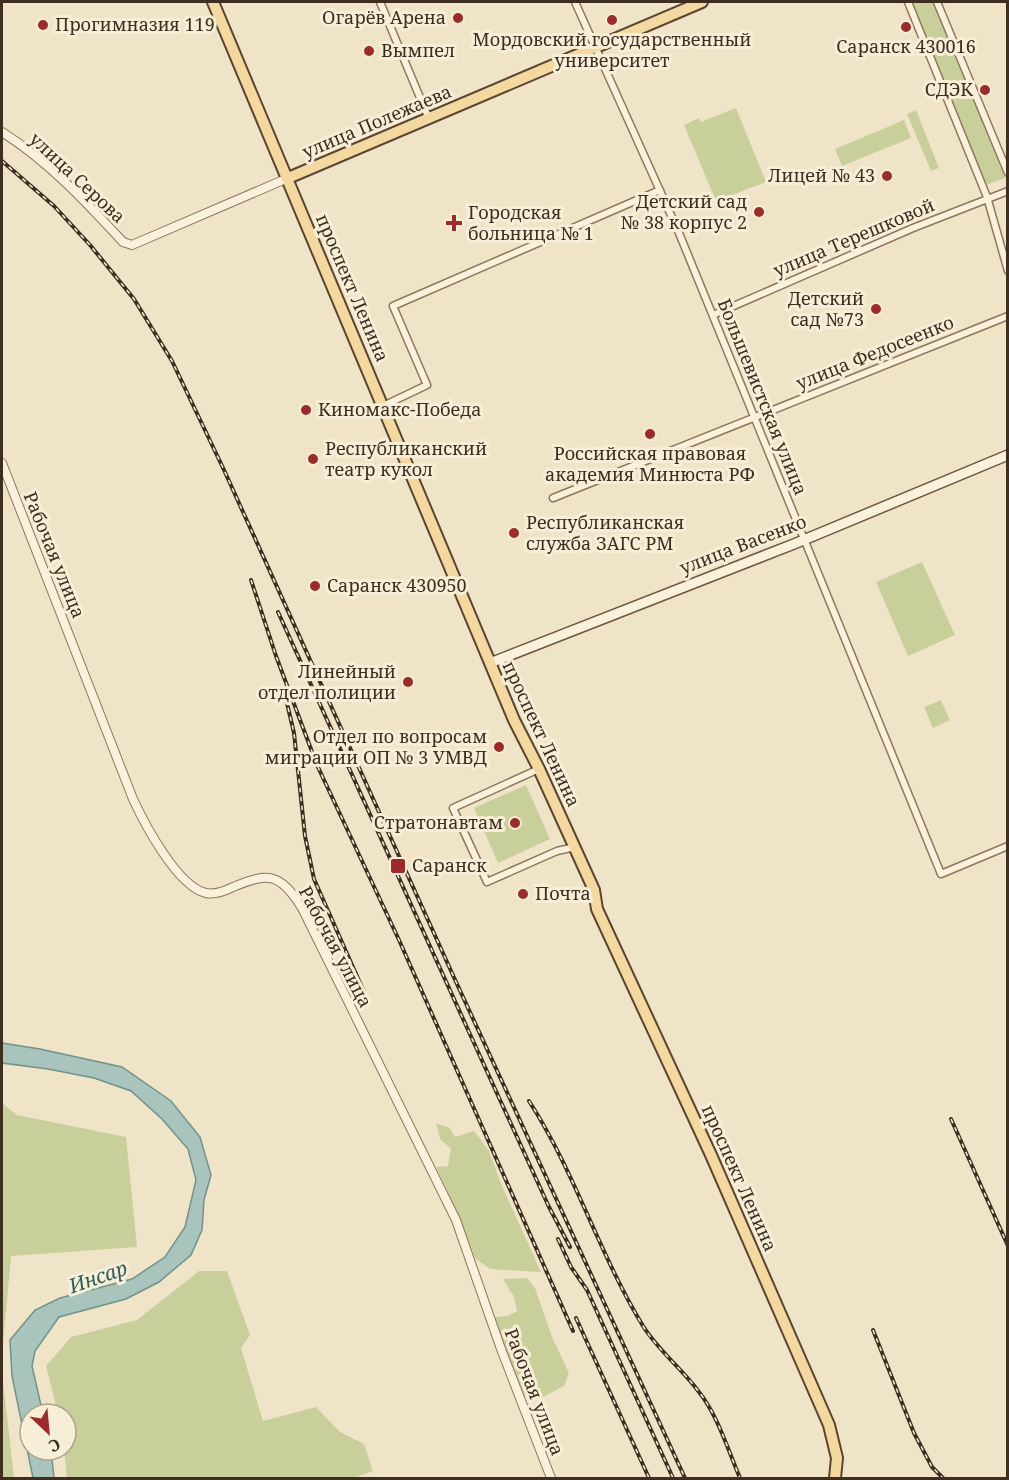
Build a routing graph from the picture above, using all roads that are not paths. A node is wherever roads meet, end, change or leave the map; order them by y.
1 (213, 2) edge
2 (380, 2) edge
3 (575, 2) edge
4 (702, 2) edge
5 (908, 2) edge
6 (937, 2) edge
7 (596, 47) junction
8 (429, 119) junction
9 (2, 132) edge
10 (1008, 173) edge
11 (288, 178) junction
12 (660, 190) junction
13 (1008, 191) edge
14 (987, 197) junction
15 (132, 244) joint
16 (1008, 271) edge
17 (713, 315) junction
18 (1008, 316) edge
19 (383, 406) junction
20 (754, 418) junction
21 (1008, 455) edge
22 (2, 463) edge
23 (553, 498) dead end
24 (804, 540) junction
25 (490, 663) junction
26 (539, 769) junction
27 (1008, 846) edge
28 (575, 847) junction
29 (551, 1479) edge
30 (835, 1479) edge

1 - 11 main road, проспект Ленина
2 - 8 street
3 - 7 street, Большевистская улица
4 - 7 main road, улица Полежаева
5 - 14 street
6 - 10 street
7 - 8 main road, улица Полежаева
7 - 12 street, Большевистская улица
8 - 11 main road, улица Полежаева
9 - 15 street, улица Серова
11 - 15 street, улица Полежаева
11 - 19 main road, проспект Ленина
12 - 17 street, Большевистская улица
12 - 19 street
13 - 14 street, улица Терешковой
14 - 16 street
14 - 17 street, улица Терешковой
17 - 20 street, Большевистская улица
18 - 20 street, улица Федосеенко
19 - 25 main road, проспект Ленина
20 - 23 street, улица Федосеенко
20 - 24 street, Большевистская улица
21 - 24 main road, улица Васенко
22 - 29 street, Рабочая улица
24 - 25 main road, улица Васенко
24 - 27 street, Большевистская улица
25 - 26 main road, проспект Ленина
26 - 28 main road, проспект Ленина
26 - 28 street
28 - 30 main road, проспект Ленина

